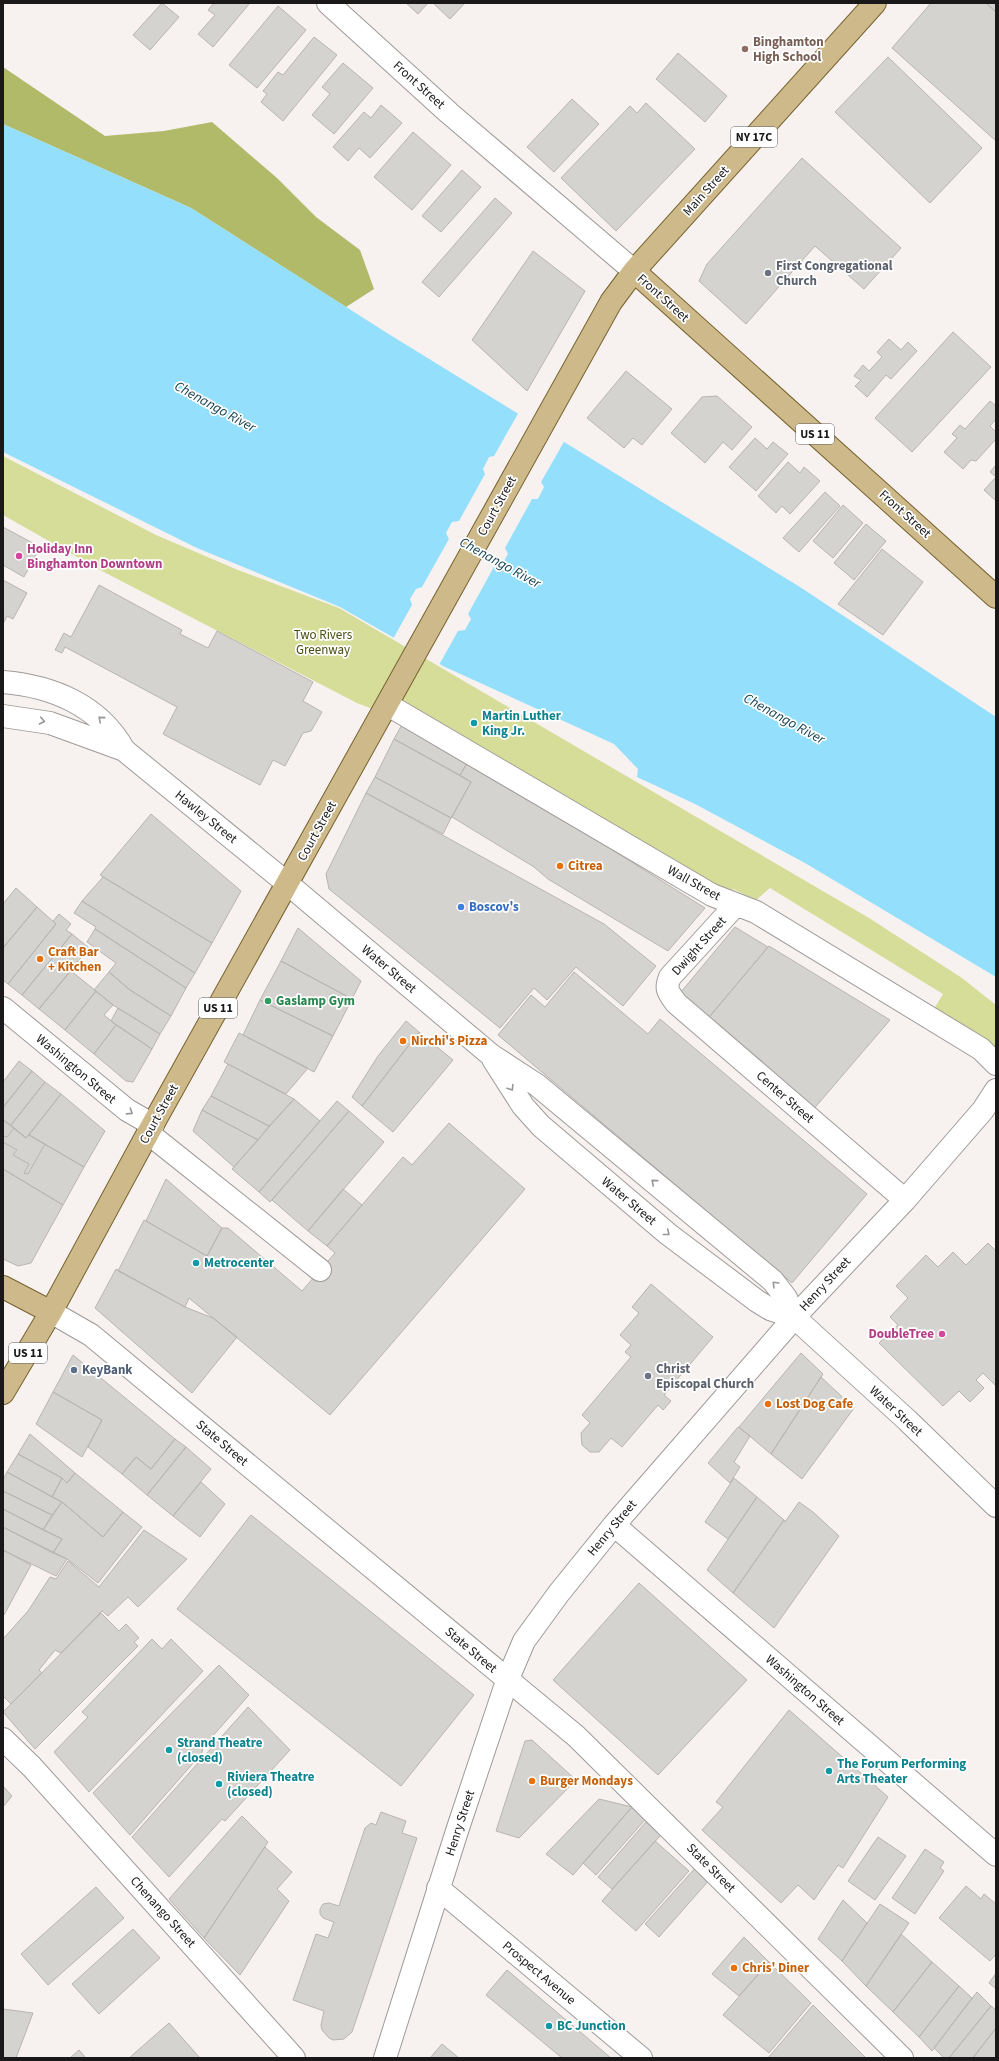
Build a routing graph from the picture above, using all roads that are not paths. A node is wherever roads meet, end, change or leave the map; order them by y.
1 (328, 3) edge
2 (875, 3) edge
3 (634, 271) junction
4 (996, 596) edge
5 (3, 682) edge
6 (388, 705) junction
7 (3, 716) edge
8 (124, 750) junction
9 (288, 884) junction
10 (740, 906) junction
11 (667, 992) joint
12 (3, 1008) edge
13 (491, 1055) junction
14 (996, 1064) edge
15 (996, 1090) edge
16 (150, 1129) junction
17 (905, 1200) junction
18 (320, 1270) dead end
19 (3, 1287) edge
20 (51, 1312) junction
21 (794, 1317) junction
22 (3, 1393) edge
23 (996, 1506) edge
24 (614, 1525) junction
25 (507, 1680) junction
26 (3, 1722) edge
27 (3, 1739) edge
28 (32, 1767) junction
29 (996, 1855) edge
30 (438, 1888) junction
31 (294, 2058) edge
32 (385, 2058) edge
33 (641, 2058) edge
34 (902, 2058) edge

1 - 3 street, Front Street
2 - 3 main road, Main Street / NY 17C
3 - 4 main road, Front Street / US 11
3 - 6 main road, Court Street / US 11
8 -> 5 street, Hawley Street
6 - 9 main road, Court Street / US 11
6 - 10 street, Wall Street
7 -> 8 street, Hawley Street
8 - 9 street, Hawley Street
9 - 13 street, Water Street
9 - 16 main road, Court Street / US 11
10 - 11 street, Dwight Street
10 - 14 street, Wall Street
11 - 17 street, Center Street
12 -> 16 street, Washington Street
21 -> 13 street, Water Street
13 -> 21 street, Water Street
15 - 17 street, Henry Street
16 - 18 street, Washington Street
16 - 20 main road, Court Street / US 11
17 - 21 street, Henry Street
19 - 20 main road, State Street
20 - 22 main road, Court Street / US 11
20 - 25 street, State Street
21 - 23 street, Water Street
21 - 24 street, Henry Street
24 - 25 street, Henry Street
24 - 29 street, Washington Street
25 - 30 street, Henry Street
25 - 34 street, State Street
26 - 28 street, Chenango Street
27 - 28 street, Chenango Street
28 - 31 street, Chenango Street
30 - 32 street, Henry Street
30 - 33 street, Prospect Avenue

